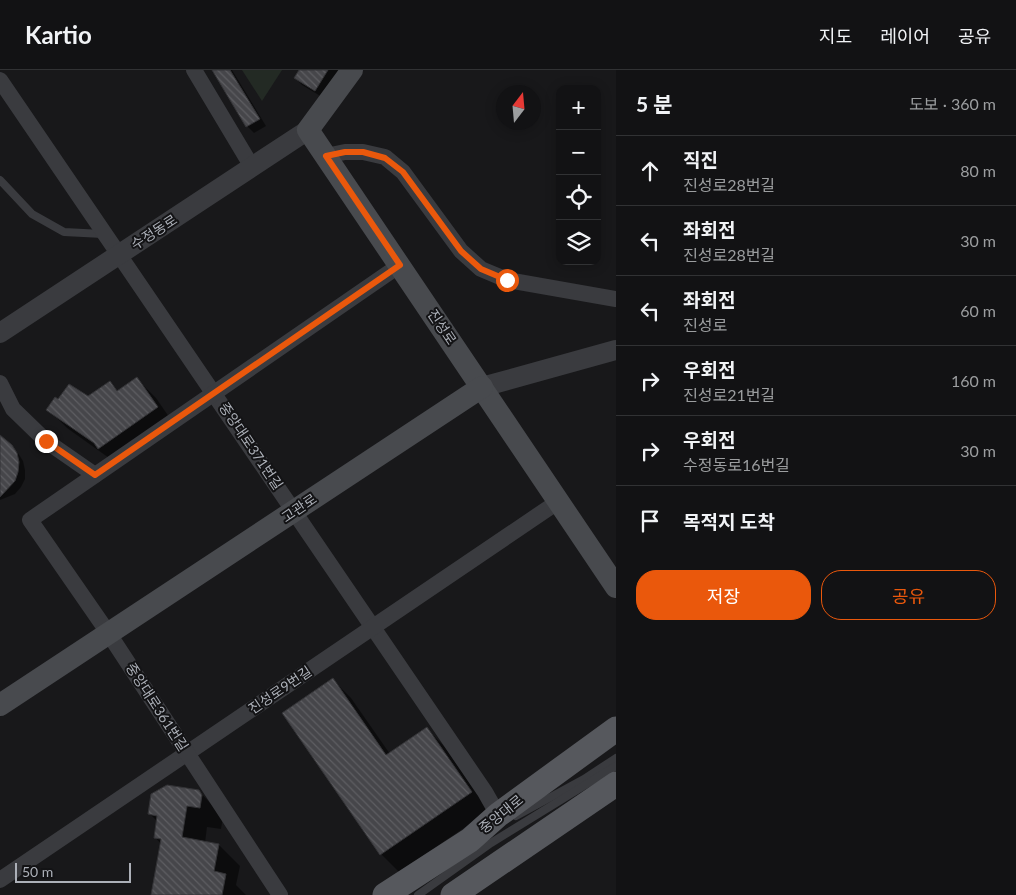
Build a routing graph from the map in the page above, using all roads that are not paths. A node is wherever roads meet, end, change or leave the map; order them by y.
1 (194, 70) edge
2 (352, 70) edge
3 (0, 80) edge
4 (308, 130) junction
5 (326, 156) junction
6 (252, 167) junction
7 (0, 180) edge
8 (105, 234) junction
9 (120, 254) junction
10 (400, 265) junction
11 (616, 298) edge
12 (0, 333) edge
13 (616, 350) edge
14 (0, 384) edge
15 (482, 387) junction
16 (214, 393) junction
17 (95, 475) junction
18 (559, 501) junction
19 (295, 511) junction
20 (616, 587) edge
21 (374, 626) junction
22 (109, 634) junction
23 (0, 705) edge
24 (616, 729) edge
25 (187, 753) junction
26 (616, 758) edge
27 (616, 766) edge
28 (616, 784) edge
29 (504, 818) junction
30 (0, 880) edge
31 (280, 895) edge
32 (385, 895) edge
33 (418, 895) edge
34 (453, 895) edge

1 - 6 street
2 - 4 main road
3 - 8 street, 중앙대로371번길
4 - 5 main road, 진성로
4 - 6 street, 수정동로
5 - 10 main road, 진성로
5 - 11 street
6 - 9 street, 수정동로
7 - 8 lane
8 - 9 street, 중앙대로371번길
9 - 12 street, 수정동로
9 - 16 street, 중앙대로371번길
10 - 15 main road, 진성로
10 - 16 street
13 - 15 street, 고관로
14 - 17 street
15 - 18 main road, 진성로
15 - 19 main road, 고관로
16 - 17 street
16 - 19 street, 중앙대로371번길
17 - 22 street, 중앙대로361번길
18 - 20 main road, 진성로
18 - 21 street, 진성로9번길
19 - 21 street, 중앙대로371번길
19 - 22 main road, 고관로
21 - 25 street, 진성로9번길
21 - 29 street, 중앙대로371번길
22 - 23 main road, 고관로
22 - 25 street, 중앙대로361번길
24 - 29 main road, 중앙대로
25 - 30 street, 진성로9번길
25 - 31 street, 중앙대로361번길
26 - 29 lane
27 - 33 lane
28 - 34 main road
29 - 32 main road, 중앙대로

